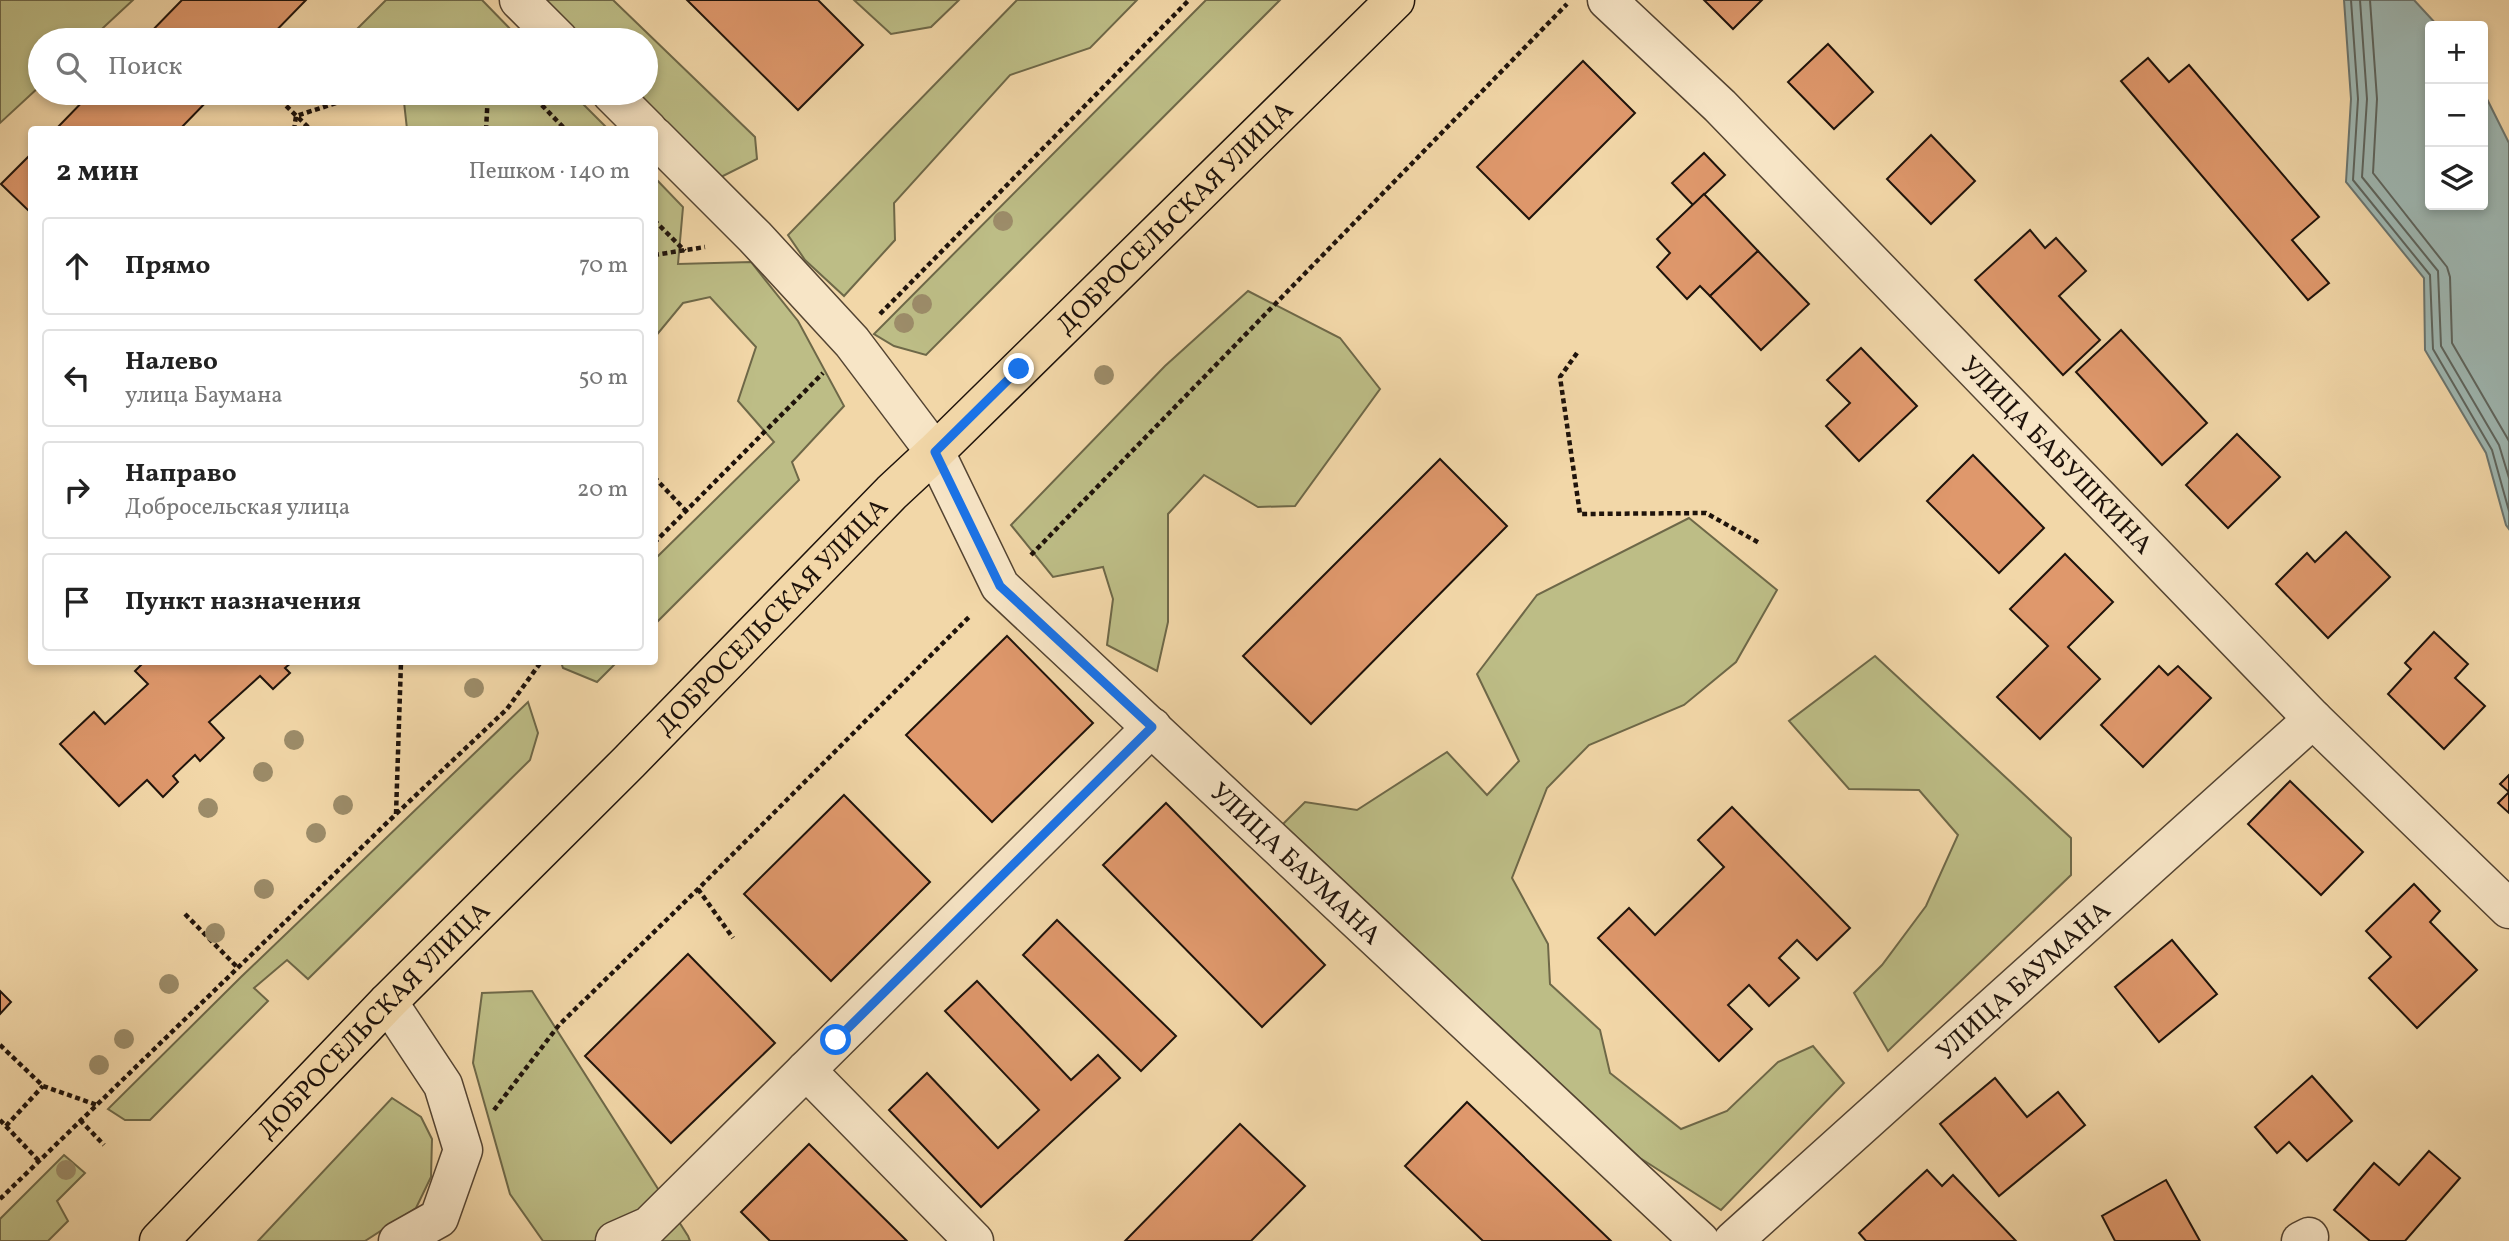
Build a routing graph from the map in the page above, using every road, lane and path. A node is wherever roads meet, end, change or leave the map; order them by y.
1 (519, 0) edge
2 (1189, 0) edge
3 (1395, 0) edge
4 (1607, 0) edge
5 (547, 28) edge
6 (285, 105) edge
7 (330, 105) edge
8 (487, 105) edge
9 (542, 105) edge
10 (623, 105) edge
11 (296, 116) junction
12 (295, 126) edge
13 (307, 126) edge
14 (486, 126) edge
15 (562, 126) edge
16 (644, 126) edge
17 (658, 140) edge
18 (658, 224) edge
19 (685, 251) dead end
20 (852, 342) junction
21 (1577, 353) dead end
22 (935, 452) junction
23 (658, 481) edge
24 (687, 512) junction
25 (658, 539) edge
26 (1761, 544) dead end
27 (401, 665) edge
28 (539, 665) edge
29 (2313, 719) junction
30 (1152, 727) junction
31 (396, 814) junction
32 (698, 889) dead end
33 (2509, 909) edge
34 (185, 914) dead end
35 (733, 938) dead end
36 (237, 967) junction
37 (388, 1002) junction
38 (0, 1045) edge
39 (806, 1070) junction
40 (43, 1086) junction
41 (97, 1105) junction
42 (0, 1120) edge
43 (80, 1120) junction
44 (6, 1126) junction
45 (104, 1145) dead end
46 (39, 1161) junction
47 (0, 1199) edge
48 (1749, 1237) edge
49 (159, 1241) edge
50 (398, 1241) edge
51 (615, 1241) edge
52 (974, 1241) edge
53 (1700, 1241) edge

1 - 5 street
2 - 20 path
3 - 22 main road, ДОБРОСЕЛЬСКАЯ УЛИЦА
4 - 29 street, УЛИЦА БАБУШКИНА
6 - 11 path
7 - 11 path
8 - 14 path
9 - 15 path
10 - 16 street
11 - 12 path
11 - 13 path
17 - 20 street, УЛИЦА БАУМАНА
18 - 19 path
20 - 22 street, УЛИЦА БАУМАНА
20 - 24 path
21 - 26 path
22 - 30 street, УЛИЦА БАУМАНА
22 - 37 main road, ДОБРОСЕЛЬСКАЯ УЛИЦА
23 - 24 path
24 - 25 path
27 - 31 path
28 - 31 path
29 - 33 street, УЛИЦА БАБУШКИНА
29 - 48 street, УЛИЦА БАУМАНА
30 - 39 street
30 - 53 street, УЛИЦА БАУМАНА
31 - 36 path
32 - 35 path
34 - 36 path
36 - 41 path
37 - 49 main road, ДОБРОСЕЛЬСКАЯ УЛИЦА
37 - 50 street
38 - 40 path
39 - 51 street
39 - 52 street
40 - 41 path
40 - 44 path
41 - 43 path
42 - 44 path
43 - 45 path
43 - 46 path
44 - 46 path
46 - 47 path

